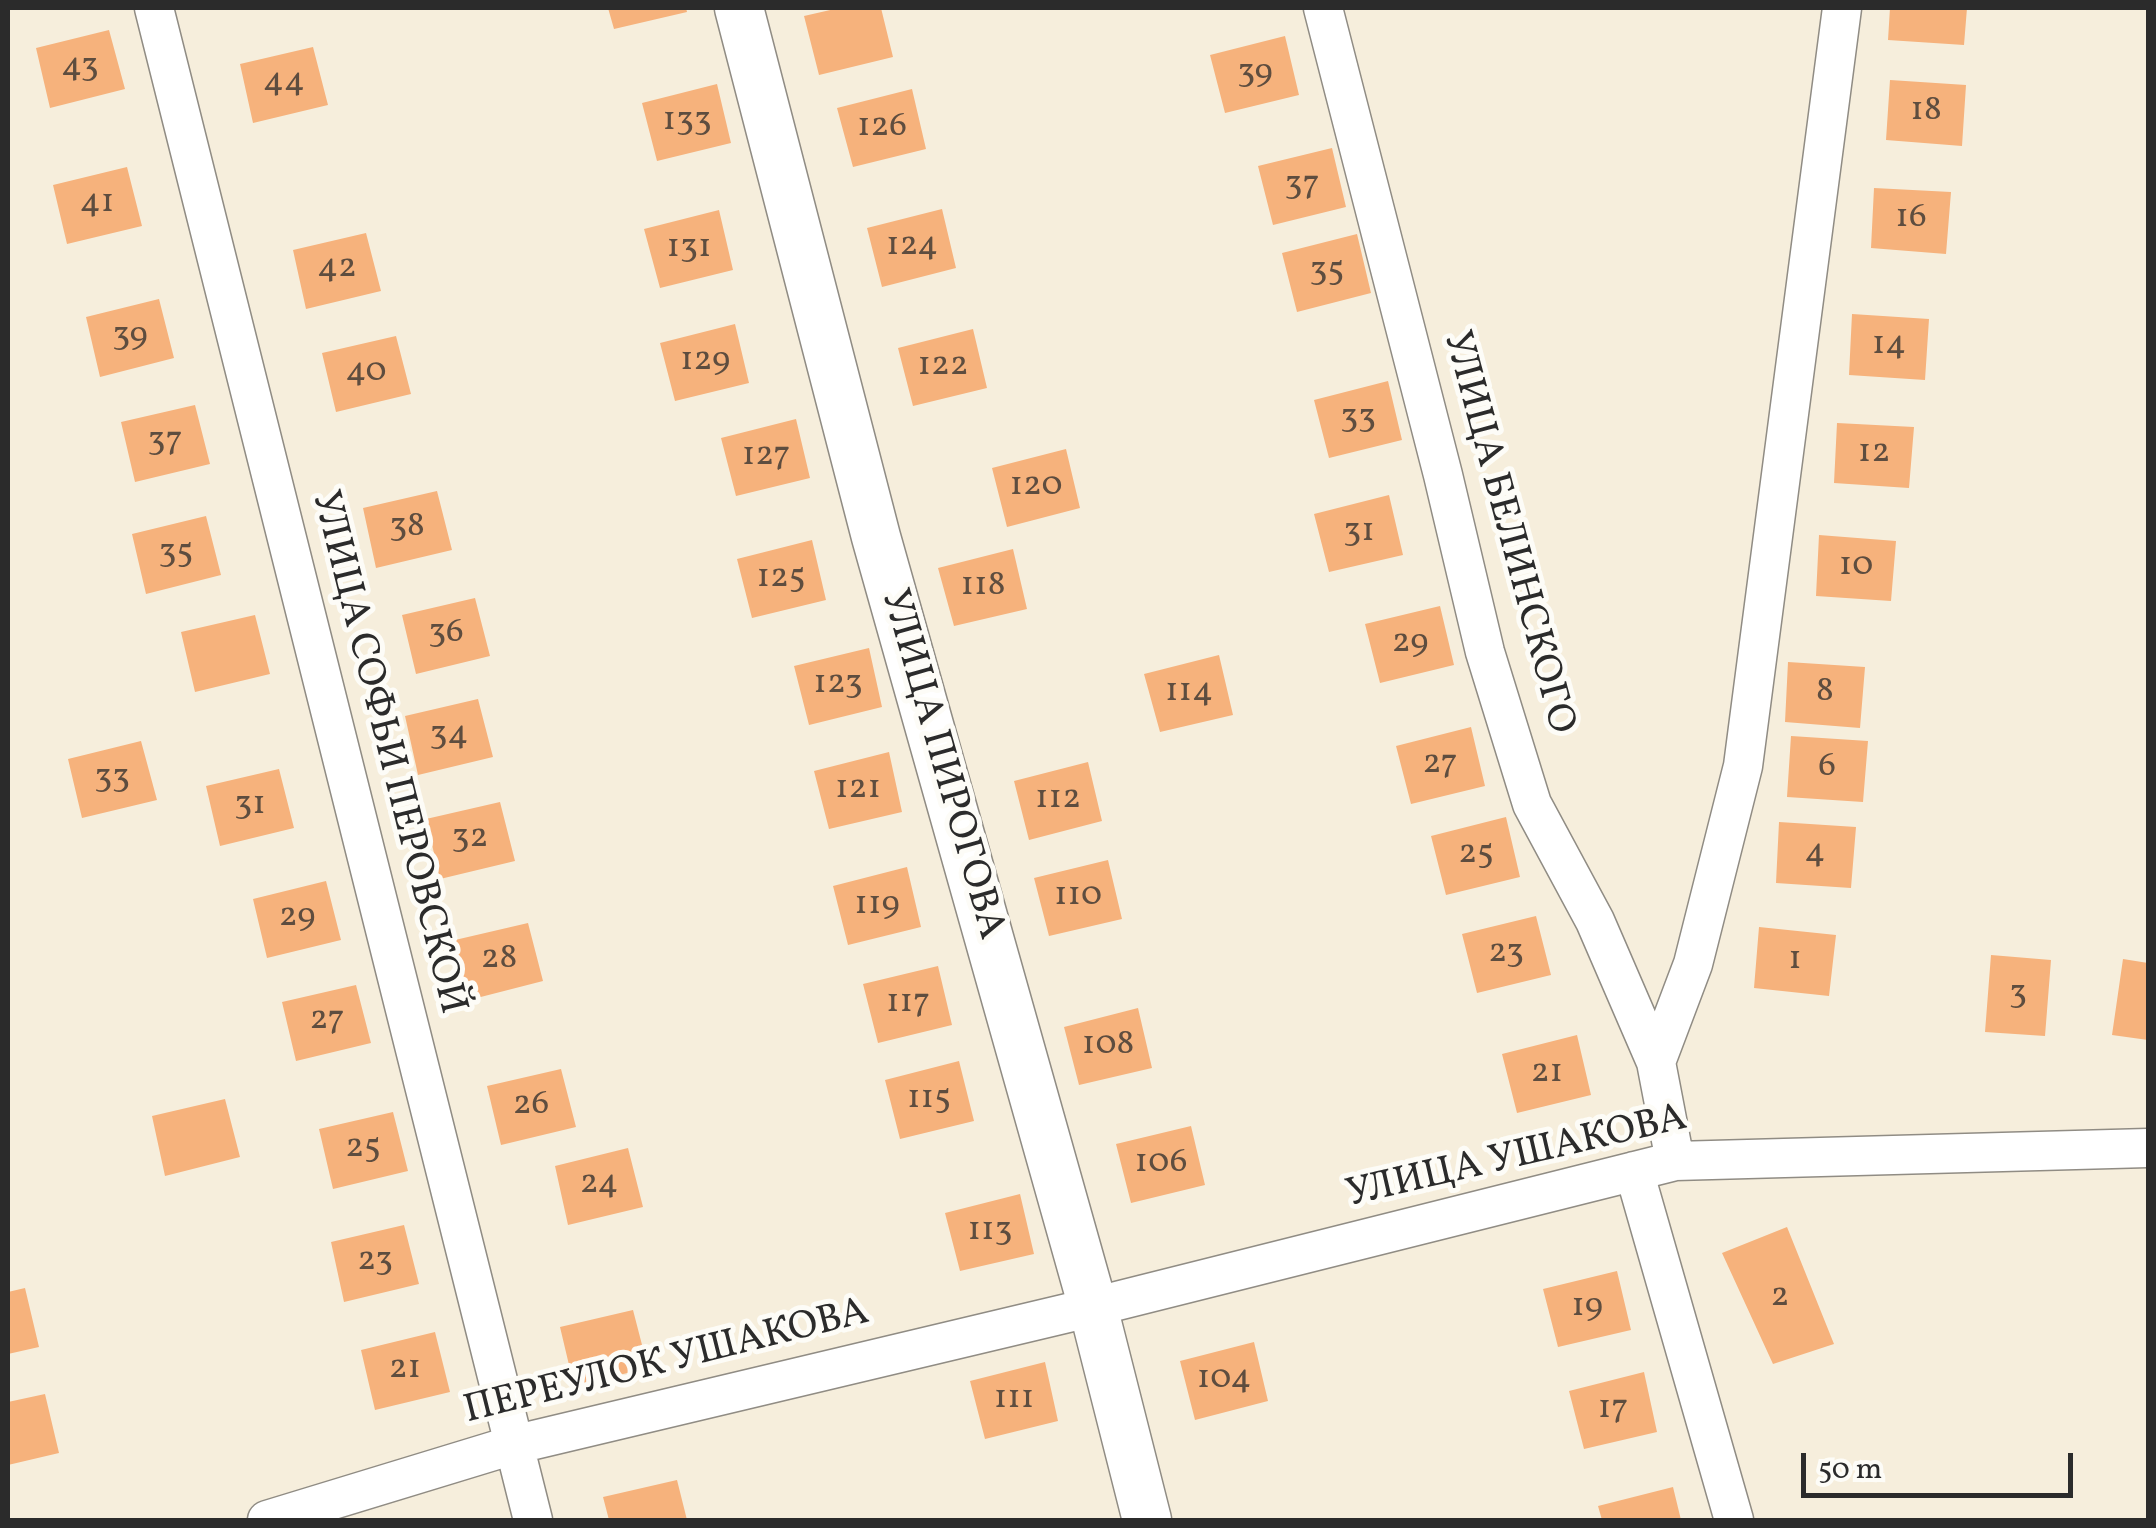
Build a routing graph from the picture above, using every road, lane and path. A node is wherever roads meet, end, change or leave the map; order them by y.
1 (154, 8) edge
2 (739, 8) edge
3 (1323, 8) edge
4 (1842, 8) edge
5 (1656, 1062) junction
6 (2148, 1148) edge
7 (1675, 1161) junction
8 (1634, 1171) junction
9 (1093, 1307) junction
10 (513, 1446) junction
11 (267, 1520) edge
12 (533, 1520) edge
13 (1147, 1520) edge
14 (1734, 1520) edge

1 - 10 street, УЛИЦА СОФЬИ ПЕРОВСКОЙ
2 - 9 street, УЛИЦА ПИРОГОВА
3 - 5 street, УЛИЦА БЕЛИНСКОГО
4 - 5 street
5 - 7 street, УЛИЦА БЕЛИНСКОГО
6 - 7 street, УЛИЦА УШАКОВА
7 - 8 street, УЛИЦА УШАКОВА
8 - 9 street, УЛИЦА УШАКОВА
8 - 14 street
9 - 10 street, ПЕРЕУЛОК УШАКОВА
9 - 13 street, УЛИЦА ПИРОГОВА
10 - 11 street, ПЕРЕУЛОК УШАКОВА
10 - 12 street, УЛИЦА СОФЬИ ПЕРОВСКОЙ

